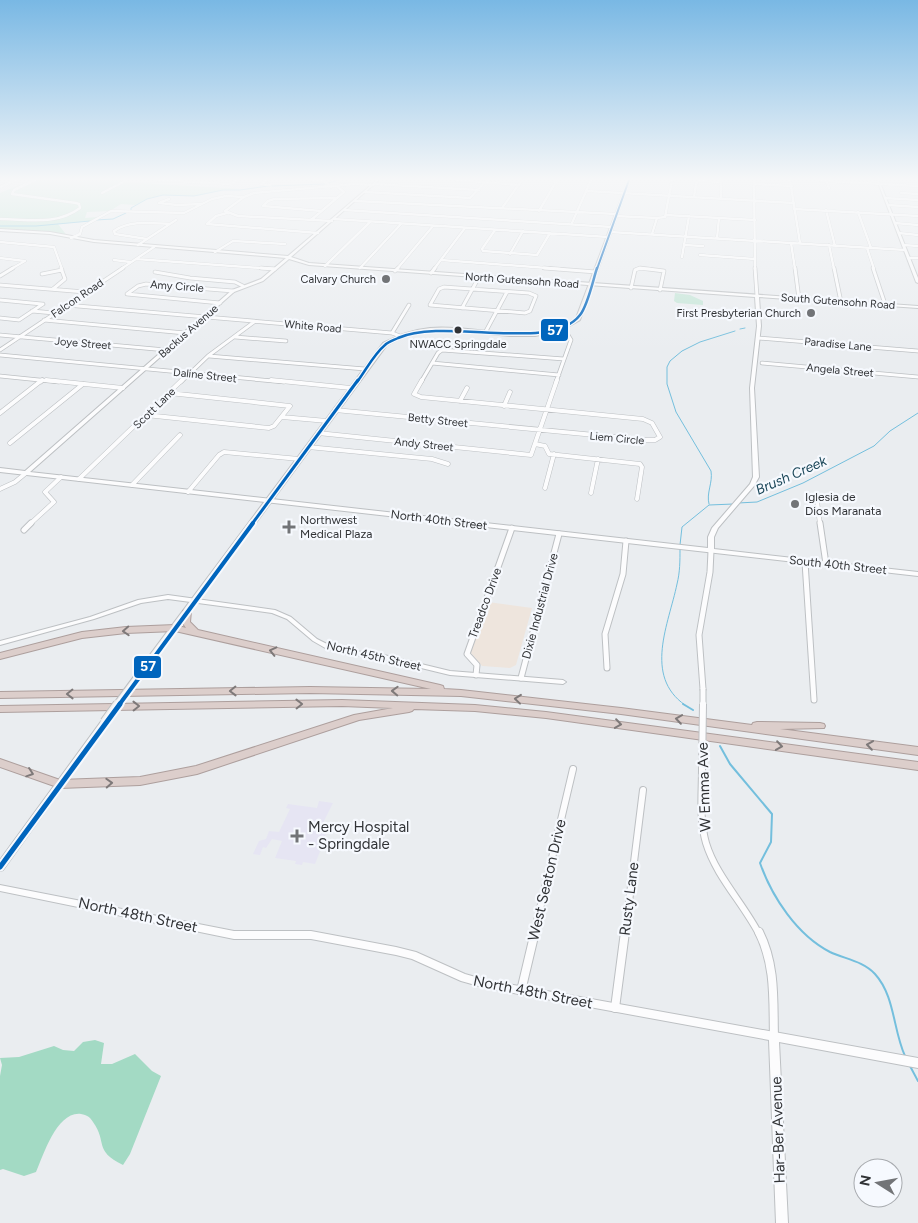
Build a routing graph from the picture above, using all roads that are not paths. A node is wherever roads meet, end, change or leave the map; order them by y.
1 (66, 237) edge
2 (130, 237) edge
3 (150, 237) edge
4 (313, 237) edge
5 (355, 237) edge
6 (389, 237) edge
7 (424, 237) edge
8 (458, 237) edge
9 (490, 237) edge
10 (520, 237) edge
11 (548, 237) edge
12 (608, 237) edge
13 (686, 237) edge
14 (703, 237) edge
15 (799, 237) edge
16 (833, 237) edge
17 (866, 237) edge
18 (900, 237) edge
19 (71, 238) joint
20 (717, 238) joint
21 (147, 239) junction
22 (754, 240) junction
23 (0, 242) edge
24 (791, 243) junction
25 (800, 243) junction
26 (285, 244) dead end
27 (138, 245) junction
28 (684, 245) junction
29 (829, 245) junction
30 (903, 245) junction
31 (703, 246) dead end
32 (835, 246) junction
33 (918, 246) edge
34 (154, 247) junction
35 (869, 248) junction
36 (905, 250) junction
37 (215, 252) junction
38 (510, 254) junction
39 (700, 255) dead end
40 (288, 257) junction
41 (682, 257) dead end
42 (0, 258) edge
43 (908, 258) junction
44 (918, 258) edge
45 (136, 259) junction
46 (755, 259) junction
47 (114, 260) dead end
48 (441, 260) junction
49 (131, 262) junction
50 (298, 262) junction
51 (280, 264) junction
52 (325, 266) junction
53 (360, 268) junction
54 (274, 269) junction
55 (62, 270) junction
56 (395, 271) junction
57 (155, 272) dead end
58 (596, 272) junction
59 (42, 274) dead end
60 (431, 274) junction
61 (0, 276) edge
62 (480, 277) junction
63 (918, 282) edge
64 (0, 285) edge
65 (591, 285) junction
66 (243, 286) junction
67 (631, 288) junction
68 (53, 289) junction
69 (472, 289) junction
70 (660, 290) junction
71 (234, 291) junction
72 (86, 292) junction
73 (507, 292) junction
74 (757, 296) junction
75 (799, 299) junction
76 (0, 300) edge
77 (841, 302) junction
78 (220, 303) junction
79 (885, 304) junction
80 (66, 305) junction
81 (409, 305) dead end
82 (918, 306) edge
83 (462, 308) junction
84 (32, 311) junction
85 (497, 311) junction
86 (54, 313) junction
87 (204, 317) junction
88 (0, 318) edge
89 (44, 320) junction
90 (255, 321) junction
91 (559, 329) junction
92 (486, 331) junction
93 (185, 333) junction
94 (392, 333) junction
95 (0, 335) edge
96 (234, 336) junction
97 (400, 336) junction
98 (19, 337) junction
99 (758, 338) junction
100 (286, 341) dead end
101 (0, 350) edge
102 (166, 350) junction
103 (918, 351) edge
104 (0, 355) edge
105 (208, 356) junction
106 (564, 359) junction
107 (432, 363) junction
108 (762, 363) dead end
109 (145, 369) junction
110 (365, 369) junction
111 (190, 373) junction
112 (559, 375) junction
113 (0, 376) edge
114 (5, 376) junction
115 (918, 377) edge
116 (0, 380) edge
117 (44, 380) junction
118 (83, 384) junction
119 (123, 388) junction
120 (351, 388) junction
121 (467, 388) dead end
122 (510, 392) dead end
123 (169, 393) junction
124 (460, 401) junction
125 (504, 406) junction
126 (335, 410) junction
127 (548, 410) junction
128 (0, 413) edge
129 (146, 415) junction
130 (282, 417) junction
131 (327, 421) junction
132 (540, 431) junction
133 (318, 433) junction
134 (180, 435) dead end
135 (10, 443) dead end
136 (535, 444) junction
137 (308, 447) junction
138 (554, 454) junction
139 (299, 459) junction
140 (598, 459) junction
141 (448, 464) dead end
142 (0, 470) edge
143 (26, 473) junction
144 (61, 477) junction
145 (80, 479) junction
146 (132, 485) junction
147 (545, 488) dead end
148 (0, 489) edge
149 (188, 492) junction
150 (591, 493) dead end
151 (637, 499) dead end
152 (269, 501) junction
153 (817, 501) dead end
154 (512, 528) junction
155 (24, 530) dead end
156 (559, 534) junction
157 (626, 542) junction
158 (710, 551) junction
159 (759, 556) joint
160 (805, 562) junction
161 (826, 564) junction
162 (918, 574) edge
163 (195, 600) junction
164 (187, 611) junction
165 (175, 628) junction
166 (195, 633) junction
167 (0, 643) edge
168 (0, 656) edge
169 (608, 668) dead end
170 (476, 675) junction
171 (521, 678) junction
172 (563, 682) dead end
173 (461, 692) junction
174 (0, 695) edge
175 (814, 700) dead end
176 (442, 707) junction
177 (0, 708) edge
178 (728, 725) junction
179 (820, 726) dead end
180 (918, 751) edge
181 (0, 763) edge
182 (918, 766) edge
183 (573, 769) dead end
184 (60, 784) junction
185 (643, 790) dead end
186 (0, 867) edge
187 (0, 888) edge
188 (521, 991) junction
189 (615, 1008) junction
190 (774, 1037) junction
191 (916, 1062) edge
192 (782, 1223) edge

1 - 19 street
2 - 21 street
3 - 21 street
4 - 40 street, Backus Avenue
5 - 52 street
6 - 53 street
7 - 56 street
8 - 48 street
9 - 38 street
10 - 38 street
11 - 38 street
12 - 58 main road
13 - 28 street
14 - 20 street
15 - 25 street
16 - 32 street
17 - 35 street
18 - 30 street
19 - 27 street
20 - 22 street
21 - 27 street
22 - 24 street
22 - 46 street
23 - 55 street
24 - 25 street
24 - 75 street
25 - 29 street
26 - 37 street
27 - 34 street
28 - 31 street
28 - 41 street
29 - 32 street
29 - 77 street
30 - 33 street
30 - 36 street
32 - 35 street
34 - 37 street
34 - 45 street, Falcon Road
35 - 36 street
35 - 79 street
36 - 43 street
37 - 40 street
39 - 46 street
40 - 50 street, North Gutensohn Road
40 - 51 street, Backus Avenue
42 - 61 street
43 - 44 street
43 - 63 street
45 - 49 street, Falcon Road
45 - 54 street
46 - 74 street
47 - 49 street
48 - 58 street
48 - 60 street
49 - 72 street, Falcon Road
50 - 51 street
50 - 52 street, North Gutensohn Road
51 - 54 street, Backus Avenue
52 - 53 street, North Gutensohn Road
53 - 56 street, North Gutensohn Road
54 - 66 street, Backus Avenue
55 - 59 street
55 - 68 street
56 - 60 street, North Gutensohn Road
57 - 66 street
58 - 65 main road
60 - 62 street, North Gutensohn Road
62 - 65 street, North Gutensohn Road
62 - 69 street
64 - 68 street
65 - 67 street, North Gutensohn Road
65 - 91 main road
66 - 71 street, Backus Avenue
67 - 70 street, North Gutensohn Road
67 - 70 street
68 - 72 street
69 - 73 street
69 - 83 street
69 - 83 street
70 - 74 street, North Gutensohn Road
71 - 78 street, Backus Avenue
71 - 78 street, Amy Circle
72 - 80 street, Falcon Road
73 - 85 street
73 - 85 street
74 - 75 street, South Gutensohn Road
74 - 99 street
75 - 77 street, South Gutensohn Road
76 - 84 street
77 - 79 street, South Gutensohn Road
78 - 87 street, Backus Avenue
79 - 82 street, South Gutensohn Road
80 - 86 street, Falcon Road
80 - 87 street, White Road
81 - 94 street
83 - 85 street
84 - 86 street
84 - 88 street
85 - 92 street
86 - 89 street, Falcon Road
87 - 90 street, White Road
87 - 93 street, Backus Avenue
89 - 93 street
89 - 98 street, Falcon Road
90 - 94 street, White Road
90 - 96 street, Scott Lane
91 - 92 main road
91 - 106 street
92 - 97 main road
93 - 102 street, Backus Avenue
94 - 97 street, White Road
95 - 98 street, Joye Street
96 - 100 street
96 - 105 street, Scott Lane
97 - 110 main road
98 - 101 street, Falcon Road
98 - 102 street, Joye Street
99 - 103 street, Paradise Lane
99 - 158 street
102 - 109 street, Backus Avenue
104 - 109 street, Daline Street
105 - 110 street
105 - 111 street, Scott Lane
106 - 107 street
106 - 112 street
107 - 112 street
107 - 124 street
108 - 115 street, Angela Street
109 - 111 street, Daline Street
109 - 119 street, Backus Avenue
110 - 120 main road
111 - 120 street, Daline Street
111 - 123 street, Scott Lane
112 - 127 street
113 - 114 street
114 - 116 street
114 - 117 street
117 - 118 street
117 - 128 street
118 - 119 street
118 - 135 street
119 - 143 street, Backus Avenue
120 - 126 main road
121 - 124 street
122 - 125 street
123 - 129 street, Scott Lane
123 - 130 street
124 - 125 street
125 - 127 street
126 - 131 main road
126 - 132 street, Betty Street
127 - 132 street
127 - 132 street, Liem Circle
129 - 130 street
129 - 145 street, Scott Lane
130 - 131 street
131 - 133 main road
132 - 136 street
133 - 136 street, Andy Street
133 - 137 main road
134 - 146 street
136 - 138 street
137 - 139 main road
137 - 141 street
138 - 140 street
138 - 147 street
139 - 149 street
139 - 152 main road
140 - 150 street
140 - 151 street
142 - 143 street, North 40th Street
143 - 144 street, North 40th Street
143 - 148 street, Backus Avenue
144 - 145 street, North 40th Street
144 - 155 street
145 - 146 street, North 40th Street
146 - 149 street, North 40th Street
149 - 152 street, North 40th Street
152 - 154 street, North 40th Street
152 - 163 main road
153 - 161 street
154 - 156 street, North 40th Street
154 - 170 street, Treadco Drive
156 - 157 street, North 40th Street
156 - 171 street, Dixie Industrial Drive
157 - 158 street, North 40th Street
157 - 169 street
158 - 159 street, North 40th Street
158 - 190 street, W Emma Ave, bridge
159 - 160 street, South 40th Street
160 - 161 street, South 40th Street
160 - 175 street
161 - 162 street, South 40th Street
163 - 164 main road
163 - 167 street, North 45th Street
163 - 170 street, North 45th Street
164 - 165 main road
164 - 166 highway
165 - 166 highway
165 -> 168 highway
165 - 184 main road, bridge
173 -> 166 highway
170 - 171 street, North 45th Street
171 - 172 street, North 45th Street
173 -> 174 highway
178 -> 173 highway
177 -> 176 highway
176 -> 182 highway
184 -> 176 highway
178 - 179 highway
180 -> 178 highway
181 -> 184 highway
183 - 188 street, West Seaton Drive
184 - 186 main road
185 - 189 street, Rusty Lane
187 - 188 street, North 48th Street
188 - 189 street, North 48th Street
189 - 190 street, North 48th Street
190 - 191 street, North 48th Street
190 - 192 street, Har-Ber Avenue

